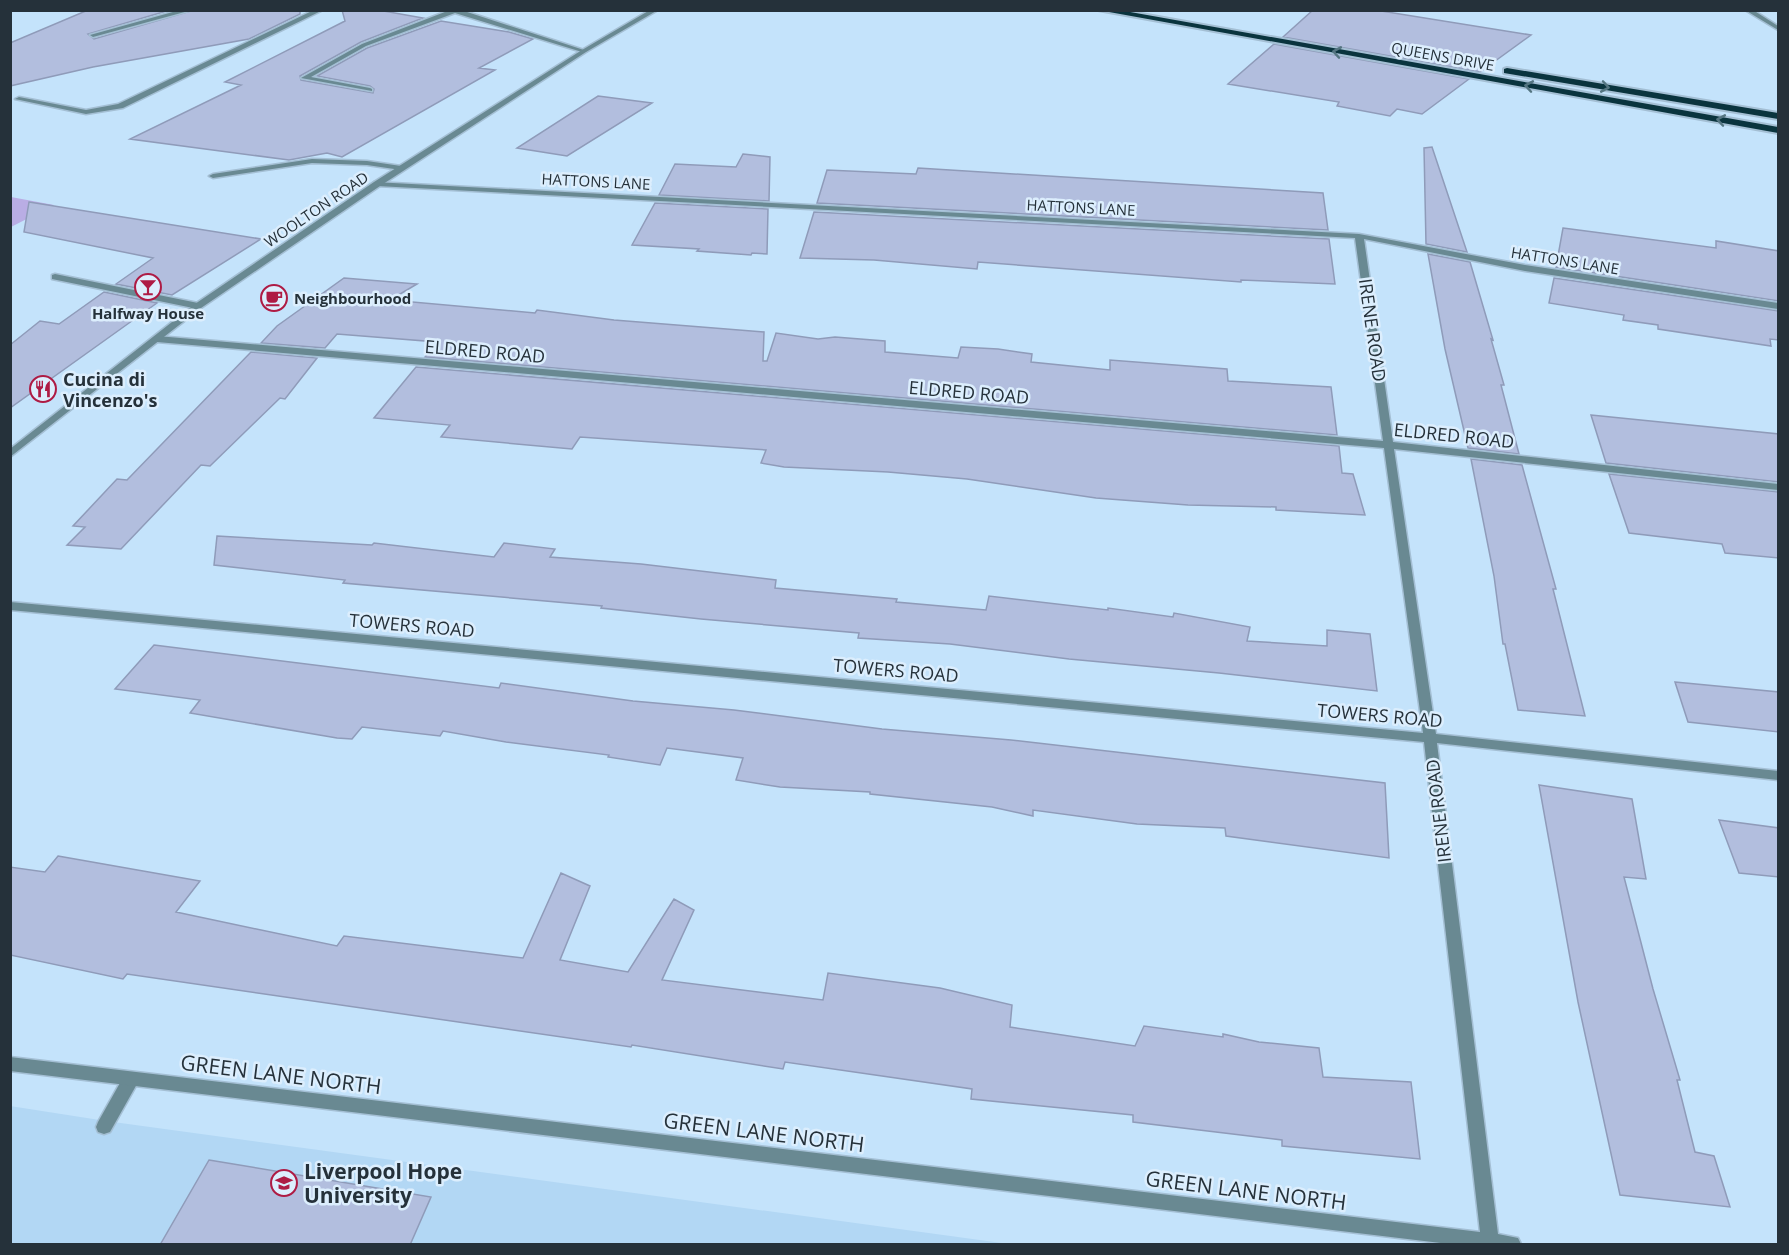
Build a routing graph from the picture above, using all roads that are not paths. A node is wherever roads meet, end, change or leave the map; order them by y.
1 (189, 10) edge
2 (320, 10) edge
3 (655, 10) edge
4 (1102, 10) edge
5 (1154, 10) edge
6 (1748, 10) edge
7 (454, 11) edge
8 (1779, 28) edge
9 (93, 35) dead end
10 (584, 51) junction
11 (1448, 61) dead end
12 (1495, 69) dead end
13 (369, 90) dead end
14 (19, 99) dead end
15 (1779, 116) edge
16 (1779, 130) edge
17 (401, 168) junction
18 (213, 176) dead end
19 (377, 184) junction
20 (1359, 236) junction
21 (55, 277) dead end
22 (198, 306) junction
23 (1779, 306) edge
24 (157, 339) junction
25 (1389, 445) junction
26 (10, 454) edge
27 (1779, 487) edge
28 (10, 606) edge
29 (1430, 738) junction
30 (1779, 775) edge
31 (10, 1064) edge
32 (131, 1079) junction
33 (104, 1127) dead end
34 (1489, 1243) edge
35 (1512, 1245) edge

1 - 9 street
2 - 14 street
3 - 10 street, WOOLTON ROAD
16 -> 4 highway, QUEENS DRIVE
5 - 11 highway, QUEENS DRIVE
6 - 8 street
7 - 10 street
7 - 13 street
10 - 17 street, WOOLTON ROAD
12 -> 15 highway, QUEENS DRIVE
17 - 18 street
17 - 19 street, WOOLTON ROAD
19 - 20 street, HATTONS LANE
19 - 22 street, WOOLTON ROAD
20 - 23 street, HATTONS LANE
20 - 25 street, IRENE ROAD
21 - 22 street
22 - 24 street, WOOLTON ROAD
24 - 25 street, ELDRED ROAD
24 - 26 street, WOOLTON ROAD
25 - 27 street, ELDRED ROAD
25 - 29 street, IRENE ROAD
28 - 29 street, TOWERS ROAD
29 - 30 street, TOWERS ROAD
29 - 34 street, IRENE ROAD
31 - 32 street, GREEN LANE NORTH
32 - 33 street
32 - 34 street, GREEN LANE NORTH
34 - 35 street, GREEN LANE NORTH

